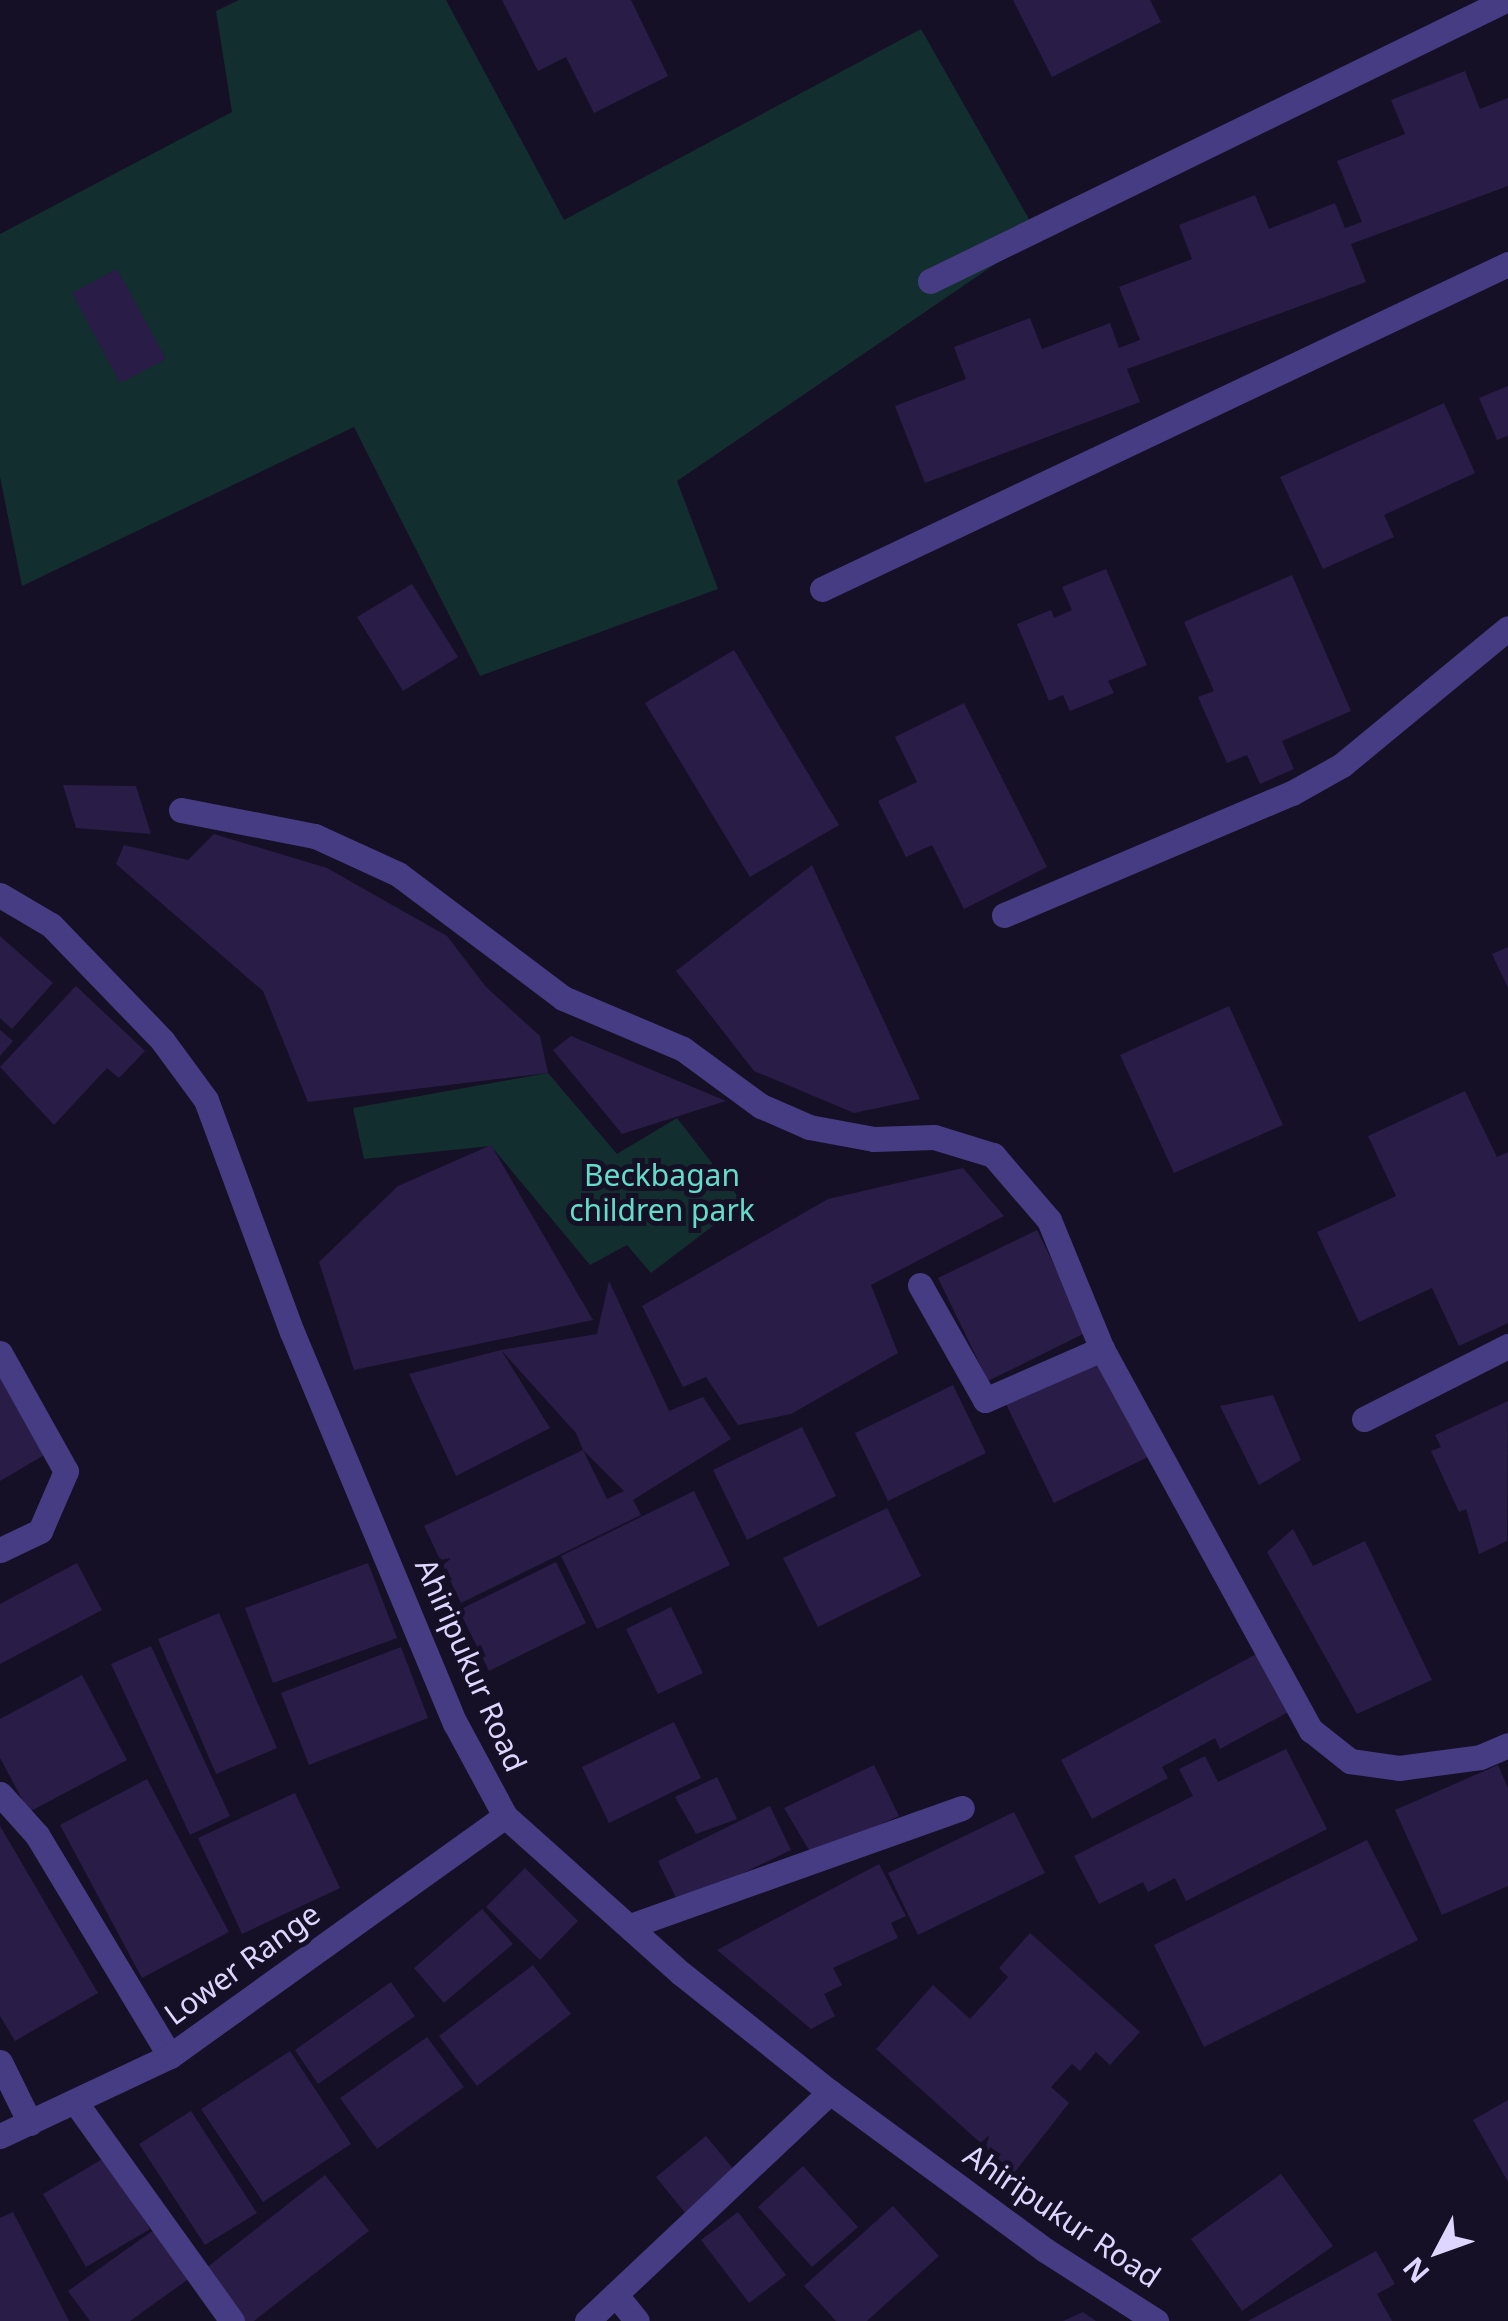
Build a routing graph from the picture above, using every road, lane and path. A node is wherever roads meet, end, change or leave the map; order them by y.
1 (1506, 0) edge
2 (1508, 264) edge
3 (930, 281) dead end
4 (822, 589) dead end
5 (1508, 628) edge
6 (182, 810) dead end
7 (0, 895) edge
8 (1004, 915) dead end
9 (920, 1285) dead end
10 (1508, 1346) edge
11 (1102, 1349) junction
12 (0, 1353) edge
13 (1364, 1419) dead end
14 (0, 1550) edge
15 (1508, 1744) edge
16 (0, 1794) edge
17 (962, 1808) dead end
18 (504, 1816) junction
19 (633, 1925) junction
20 (170, 2056) junction
21 (0, 2062) edge
22 (830, 2092) junction
23 (76, 2103) junction
24 (30, 2123) junction
25 (0, 2136) edge
26 (616, 2295) junction
27 (232, 2321) edge
28 (587, 2321) edge
29 (638, 2321) edge
30 (1156, 2321) edge

1 - 3 street
2 - 4 street
5 - 8 street
6 - 11 street
7 - 18 street, Ahiripukur Road
9 - 11 street
10 - 13 street
11 - 15 street
12 - 14 street
16 - 20 street
17 - 19 street
18 - 19 street, Ahiripukur Road
18 - 20 street, Lower Range
19 - 22 street, Ahiripukur Road
20 - 23 street, Lower Range
21 - 24 street
22 - 26 street
22 - 30 street, Ahiripukur Road
23 - 24 street, Lower Range
23 - 27 street
24 - 25 street, Lower Range
26 - 28 street
26 - 29 street

